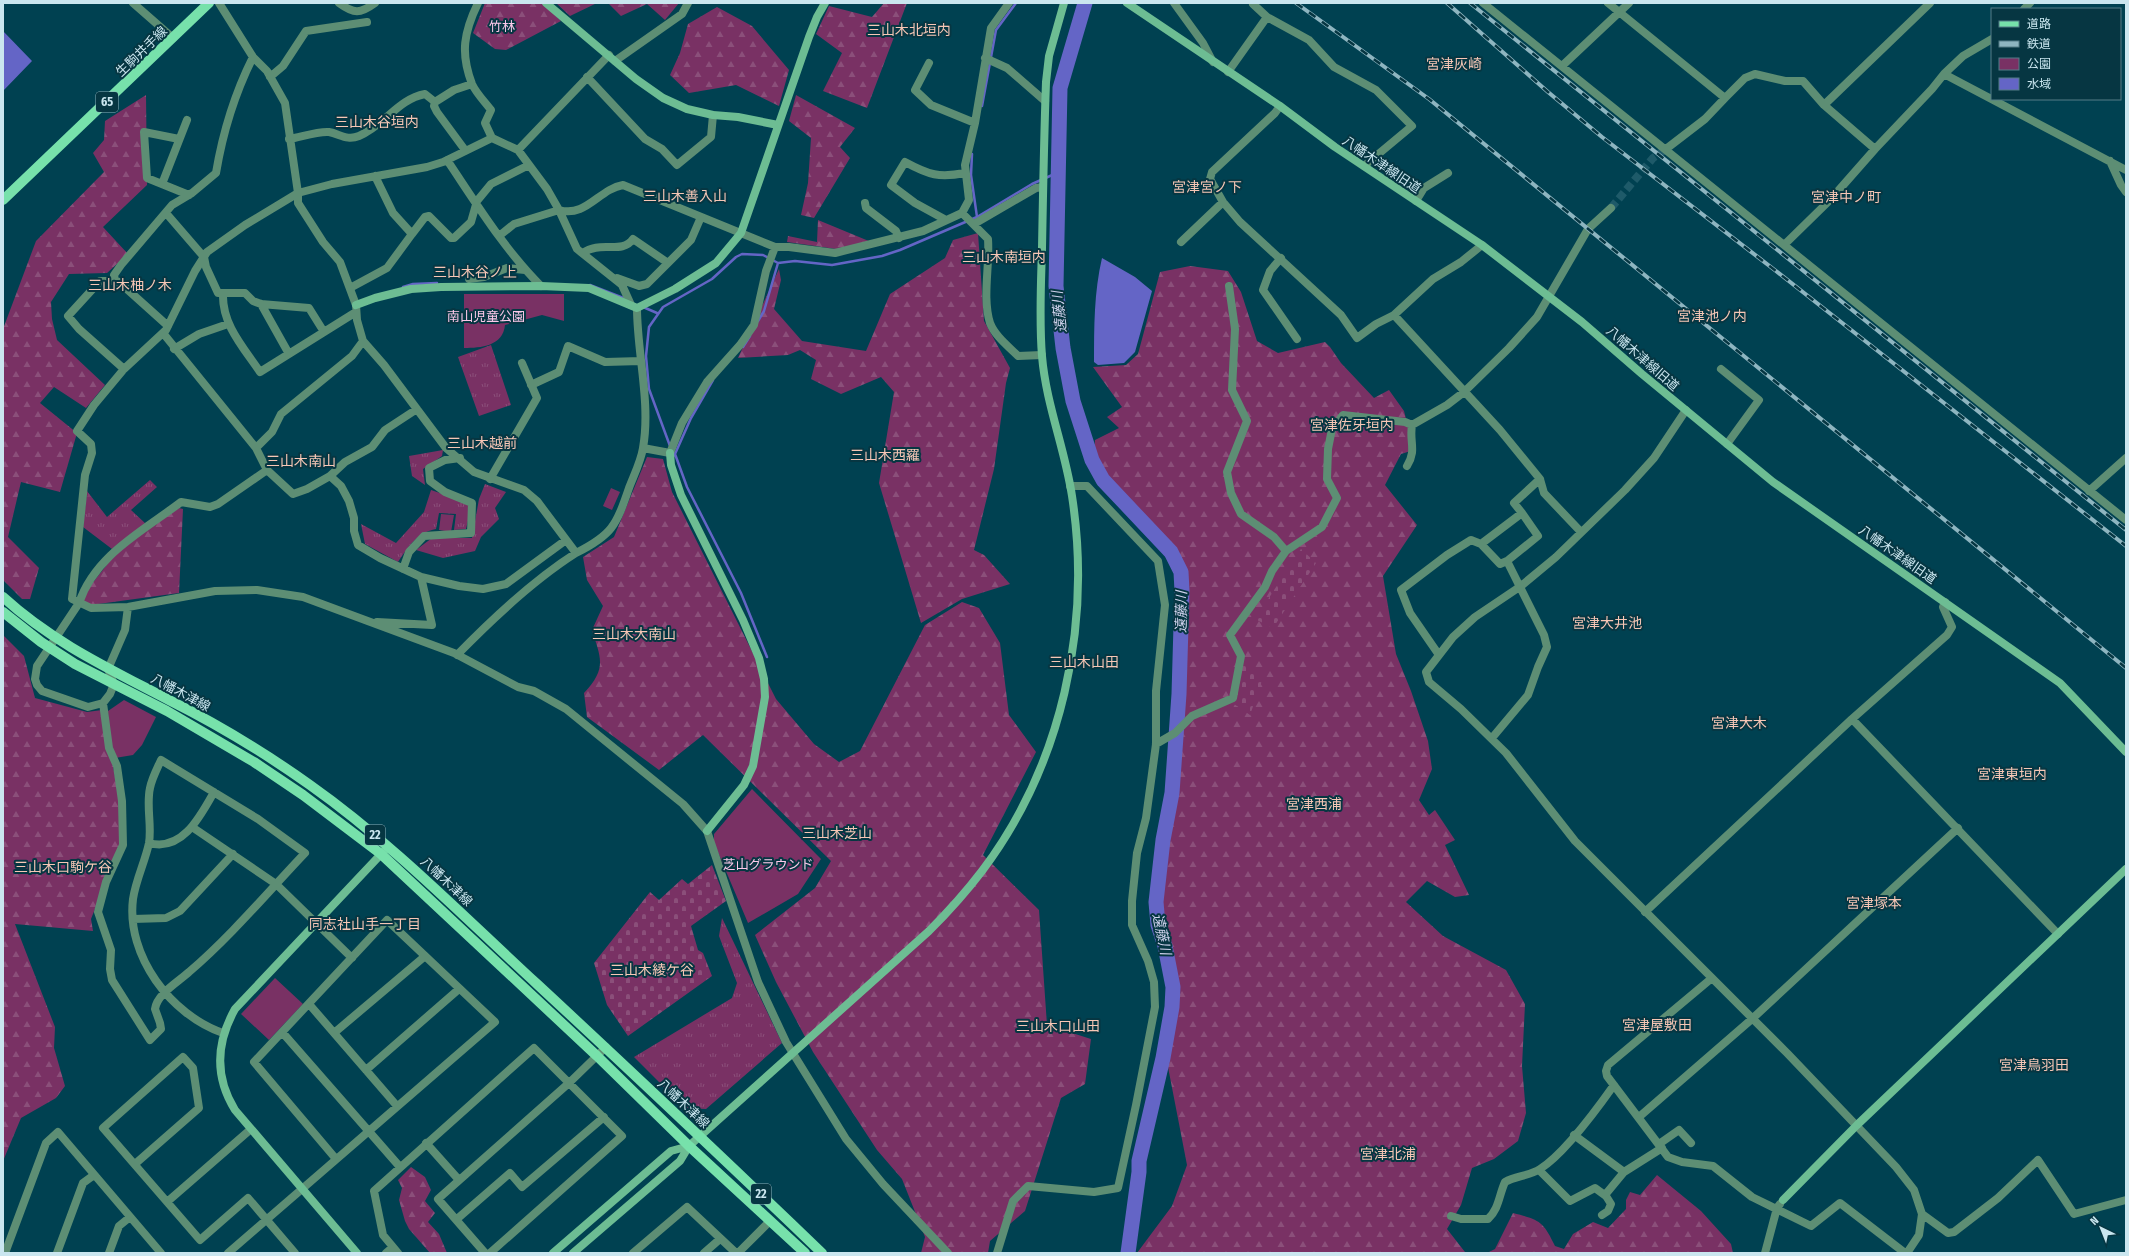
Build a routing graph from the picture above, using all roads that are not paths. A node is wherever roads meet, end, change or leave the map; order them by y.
1 (133, 3) edge
2 (210, 3) edge
3 (219, 3) edge
4 (339, 3) edge
5 (375, 3) edge
6 (478, 3) edge
7 (546, 3) edge
8 (688, 3) edge
9 (825, 3) edge
10 (1002, 3) edge
11 (1009, 3) edge
12 (1064, 3) edge
13 (1127, 3) edge
14 (1174, 3) edge
15 (1483, 3) edge
16 (1608, 3) edge
17 (1629, 3) edge
18 (1930, 3) edge
19 (1252, 4) edge
20 (1619, 13) junction
21 (1000, 16) junction
22 (1267, 16) junction
23 (367, 22) dead end
24 (173, 38) junction
25 (1991, 40) edge
26 (609, 55) junction
27 (254, 57) junction
28 (985, 58) junction
29 (615, 61) junction
30 (1213, 62) junction
31 (929, 63) dead end
32 (1562, 66) junction
33 (1228, 72) junction
34 (1944, 74) junction
35 (270, 77) junction
36 (587, 78) junction
37 (472, 84) junction
38 (1725, 98) junction
39 (1991, 99) edge
40 (1994, 100) edge
41 (1045, 101) junction
42 (435, 102) junction
43 (1824, 105) junction
44 (1280, 106) junction
45 (713, 115) junction
46 (186, 120) dead end
47 (975, 123) junction
48 (778, 125) junction
49 (290, 138) junction
50 (492, 138) junction
51 (179, 139) junction
52 (1875, 149) junction
53 (465, 150) junction
54 (518, 150) junction
55 (1666, 150) junction
56 (447, 160) junction
57 (2110, 161) junction
58 (529, 165) junction
59 (1364, 166) junction
60 (2126, 170) edge
61 (965, 173) junction
62 (1448, 173) dead end
63 (375, 176) junction
64 (162, 184) junction
65 (1043, 187) junction
66 (2126, 192) edge
67 (298, 193) junction
68 (189, 195) junction
69 (3, 200) edge
70 (1416, 201) junction
71 (1223, 202) junction
72 (476, 203) junction
73 (865, 203) dead end
74 (1611, 208) tunnel mouth
75 (560, 210) junction
76 (166, 213) junction
77 (964, 214) junction
78 (701, 217) junction
79 (946, 220) junction
80 (973, 223) junction
81 (741, 233) junction
82 (412, 234) junction
83 (499, 236) junction
84 (899, 238) junction
85 (1181, 242) dead end
86 (1482, 245) junction
87 (1784, 245) junction
88 (775, 247) junction
89 (583, 253) junction
90 (204, 257) junction
91 (1281, 258) junction
92 (668, 263) junction
93 (525, 270) junction
94 (612, 276) junction
95 (469, 279) dead end
96 (115, 281) junction
97 (541, 286) junction
98 (1229, 286) dead end
99 (350, 288) junction
100 (222, 294) junction
101 (1548, 295) junction
102 (261, 304) junction
103 (634, 306) junction
104 (356, 309) junction
105 (1394, 315) junction
106 (228, 324) junction
107 (165, 330) junction
108 (324, 332) junction
109 (1297, 339) dead end
110 (363, 341) junction
111 (174, 349) junction
112 (289, 354) junction
113 (1042, 355) junction
114 (641, 361) junction
115 (522, 363) dead end
116 (1721, 369) dead end
117 (124, 370) junction
118 (532, 385) junction
119 (1464, 392) junction
120 (417, 409) junction
121 (1686, 410) junction
122 (1412, 425) junction
123 (1727, 444) junction
124 (256, 448) junction
125 (643, 448) junction
126 (670, 453) junction
127 (460, 458) junction
128 (2126, 458) edge
129 (1407, 466) dead end
130 (268, 470) junction
131 (330, 476) junction
132 (490, 479) junction
133 (1540, 479) junction
134 (1070, 486) junction
135 (2089, 491) junction
136 (1522, 513) junction
137 (2126, 520) edge
138 (1581, 532) junction
139 (566, 540) junction
140 (1481, 544) junction
141 (1286, 551) junction
142 (576, 553) junction
143 (1507, 561) junction
144 (403, 569) junction
145 (420, 577) junction
146 (1521, 586) junction
147 (3, 597) edge
148 (1945, 602) junction
149 (79, 603) junction
150 (128, 607) junction
151 (3, 612) edge
152 (368, 621) junction
153 (457, 654) junction
154 (1439, 655) junction
155 (108, 669) junction
156 (114, 684) junction
157 (102, 703) junction
158 (1852, 719) junction
159 (1492, 738) junction
160 (1156, 744) junction
161 (2126, 752) edge
162 (214, 792) junction
163 (192, 827) junction
164 (1958, 828) junction
165 (707, 831) junction
166 (148, 843) junction
167 (388, 846) junction
168 (233, 854) junction
169 (381, 854) junction
170 (2126, 869) edge
171 (276, 884) junction
172 (1644, 912) junction
173 (133, 919) junction
174 (315, 923) junction
175 (2058, 934) junction
176 (424, 957) junction
177 (352, 958) junction
178 (1712, 978) junction
179 (459, 989) junction
180 (165, 993) junction
181 (309, 1004) junction
182 (1752, 1019) junction
183 (282, 1032) junction
184 (224, 1033) junction
185 (334, 1033) junction
186 (606, 1046) junction
187 (597, 1056) junction
188 (366, 1070) junction
189 (569, 1083) junction
190 (1614, 1085) junction
191 (397, 1106) junction
192 (604, 1117) junction
193 (1639, 1117) junction
194 (1857, 1125) junction
195 (251, 1129) junction
196 (369, 1131) junction
197 (700, 1135) junction
198 (1574, 1135) junction
199 (1691, 1142) dead end
200 (426, 1143) junction
201 (688, 1146) junction
202 (1660, 1146) junction
203 (336, 1159) junction
204 (135, 1164) junction
205 (400, 1167) junction
206 (1539, 1170) junction
207 (1624, 1172) junction
208 (94, 1175) junction
209 (459, 1180) junction
210 (302, 1189) junction
211 (1604, 1195) junction
212 (2126, 1200) edge
213 (168, 1202) junction
214 (1777, 1208) junction
215 (1922, 1214) junction
216 (1602, 1215) dead end
217 (1451, 1216) dead end
218 (130, 1217) junction
219 (266, 1219) junction
220 (456, 1220) junction
221 (770, 1221) junction
222 (720, 1239) junction
223 (396, 1250) edge
224 (156, 1251) edge
225 (111, 1252) edge
226 (5, 1253) edge
227 (57, 1253) edge
228 (228, 1253) edge
229 (295, 1253) edge
230 (358, 1253) edge
231 (386, 1253) edge
232 (485, 1253) edge
233 (490, 1253) edge
234 (553, 1253) edge
235 (573, 1253) edge
236 (633, 1253) edge
237 (704, 1253) edge
238 (737, 1253) edge
239 (806, 1253) edge
240 (822, 1253) edge
241 (948, 1253) edge
242 (997, 1253) edge
243 (1765, 1253) edge
244 (1906, 1253) edge

1 - 24 street
2 - 24 main road, 生駒井手線 / 65
3 - 27 street
4 - 5 street
6 - 37 street
7 - 26 street
8 - 29 street
9 - 48 street
10 - 21 street
11 - 21 street
12 - 41 street
13 - 30 street, 八幡木津線旧道
14 - 30 street
15 - 32 street
16 - 20 street
17 - 20 street
18 - 43 street
19 - 22 street
20 - 32 street
20 - 38 street
21 - 28 street
22 - 33 street
22 - 59 street
23 - 35 street
24 - 69 main road, 生駒井手線 / 65
25 - 34 street
26 - 29 street
26 - 36 street
27 - 35 street
27 - 68 street
28 - 41 street
28 - 47 street
29 - 45 street
30 - 33 street, 八幡木津線旧道
31 - 47 street
32 - 55 street
33 - 44 street, 八幡木津線旧道
34 - 39 street
34 - 52 street
35 - 49 street
36 - 45 street
36 - 54 street
37 - 42 street
37 - 50 street
38 - 43 street
38 - 55 street
40 - 57 street
41 - 65 street
42 - 49 street
42 - 53 street
43 - 52 street
44 - 59 street, 八幡木津線旧道
44 - 71 street
45 - 48 street
46 - 51 street
47 - 61 street
48 - 81 street
49 - 67 street
50 - 53 street
50 - 54 street
51 - 64 street
51 - 64 street
52 - 87 street
53 - 56 street
54 - 58 street
55 - 87 street
56 - 63 street
56 - 72 street
57 - 60 street
57 - 66 street
58 - 72 street
58 - 75 street
59 - 70 street, 八幡木津線旧道
61 - 77 street
61 - 79 street
62 - 70 street
63 - 67 street
63 - 82 street
64 - 68 street
65 - 80 street
65 - 113 street
67 - 90 street
67 - 99 street
68 - 76 street
70 - 86 street, 八幡木津線旧道
71 - 85 street
71 - 91 street
72 - 82 street
72 - 83 street
73 - 84 street
74 - 101 street
75 - 78 street
75 - 83 street
75 - 89 street
76 - 90 street
76 - 96 street
77 - 79 street
77 - 80 street
78 - 81 street
78 - 92 street
79 - 84 street
80 - 113 street
81 - 88 street
81 - 103 street
82 - 99 street
83 - 93 street
84 - 88 street
86 - 101 street, 八幡木津線旧道
86 - 105 street
87 - 135 street
88 - 126 street
89 - 92 street
89 - 94 street
90 - 100 street
90 - 107 street
91 - 105 street
91 - 109 street
92 - 94 street
93 - 95 street
93 - 97 street
94 - 103 street
96 - 107 street
96 - 117 street
97 - 103 street
97 - 104 street
98 - 141 street
99 - 104 street
100 - 102 street
100 - 106 street
101 - 119 street
101 - 121 street, 八幡木津線旧道
102 - 108 street
102 - 112 street
103 - 114 street
104 - 108 street
104 - 110 street
105 - 119 street
106 - 111 street
106 - 112 street
107 - 111 street
107 - 117 street
108 - 112 street
110 - 120 street
110 - 124 street
111 - 124 street
113 - 134 street
114 - 118 street
114 - 125 street
115 - 118 street
116 - 123 street
117 - 149 street
118 - 132 street
119 - 122 street
119 - 133 street
120 - 127 street
120 - 131 street
121 - 123 street, 八幡木津線旧道
121 - 138 street
122 - 129 street
122 - 141 street
123 - 148 street, 八幡木津線旧道
124 - 130 street
125 - 126 street
125 - 142 street
126 - 165 street
127 - 132 street
127 - 144 street
128 - 135 street
130 - 131 street
130 - 149 street
131 - 144 street
132 - 139 street
133 - 136 street
133 - 138 street
134 - 160 street
134 - 197 street
135 - 137 street
136 - 140 street
136 - 143 street
138 - 146 street
139 - 142 street
139 - 145 street
140 - 143 street
140 - 154 street
141 - 160 street
142 - 153 street
143 - 146 street
144 - 145 street
145 - 152 street
146 - 154 street
146 - 159 street
147 - 155 main road, 八幡木津線 / 22
148 - 158 street
148 - 161 street, 八幡木津線旧道
149 - 150 street
149 - 157 street
150 - 152 street
150 - 155 street
151 - 156 main road, 八幡木津線 / 22
152 - 153 street
153 - 165 street
154 - 159 street
155 - 156 street
155 - 167 main road, 八幡木津線 / 22
156 - 157 street
156 - 169 main road, 八幡木津線 / 22
157 - 180 street
158 - 164 street
158 - 172 street
159 - 172 street
160 - 242 street
162 - 163 street
162 - 166 street
162 - 171 street
163 - 166 street
163 - 168 street
164 - 175 street
164 - 182 street
165 - 241 street
166 - 173 street
167 - 169 street
167 - 186 main road, 八幡木津線 / 22
168 - 171 street
168 - 173 street
169 - 174 street
169 - 187 main road, 八幡木津線 / 22
170 - 175 street
171 - 174 street
171 - 180 street
172 - 178 street
173 - 180 street
174 - 177 street
174 - 184 street
175 - 194 street
176 - 177 street
176 - 179 street
176 - 185 street
177 - 181 street
178 - 182 street
178 - 190 street
179 - 188 street
179 - 191 street
180 - 184 street
181 - 183 street
181 - 185 street
182 - 193 street
182 - 194 street
183 - 196 street
183 - 203 street
184 - 195 street
185 - 188 street
186 - 187 street
186 - 197 main road, 八幡木津線 / 22
187 - 189 street
187 - 201 main road, 八幡木津線 / 22
188 - 191 street
189 - 192 street
189 - 200 street
189 - 209 street
190 - 193 street
190 - 198 street
191 - 196 street
192 - 220 street
192 - 233 street
193 - 202 street
194 - 214 street
194 - 215 street
195 - 210 street
195 - 213 street
196 - 203 street
196 - 205 street
197 - 201 street
197 - 240 main road, 八幡木津線 / 22
198 - 206 street
198 - 207 street
199 - 202 street
200 - 205 street
200 - 209 street
201 - 221 main road, 八幡木津線 / 22
201 - 234 street
201 - 235 street
202 - 207 street
202 - 214 street
203 - 210 street
204 - 204 street
204 - 213 street
205 - 223 street
206 - 211 street
206 - 217 street
207 - 211 street
208 - 218 street
208 - 226 street
208 - 227 street
209 - 220 street
210 - 219 street
210 - 230 street
211 - 216 street
212 - 215 street
213 - 219 street
214 - 243 street
214 - 244 street
215 - 244 street
218 - 224 street
218 - 225 street
219 - 228 street
219 - 229 street
220 - 232 street
221 - 238 street
221 - 239 main road, 八幡木津線 / 22
222 - 236 street
222 - 237 street
222 - 238 street
223 - 231 street

